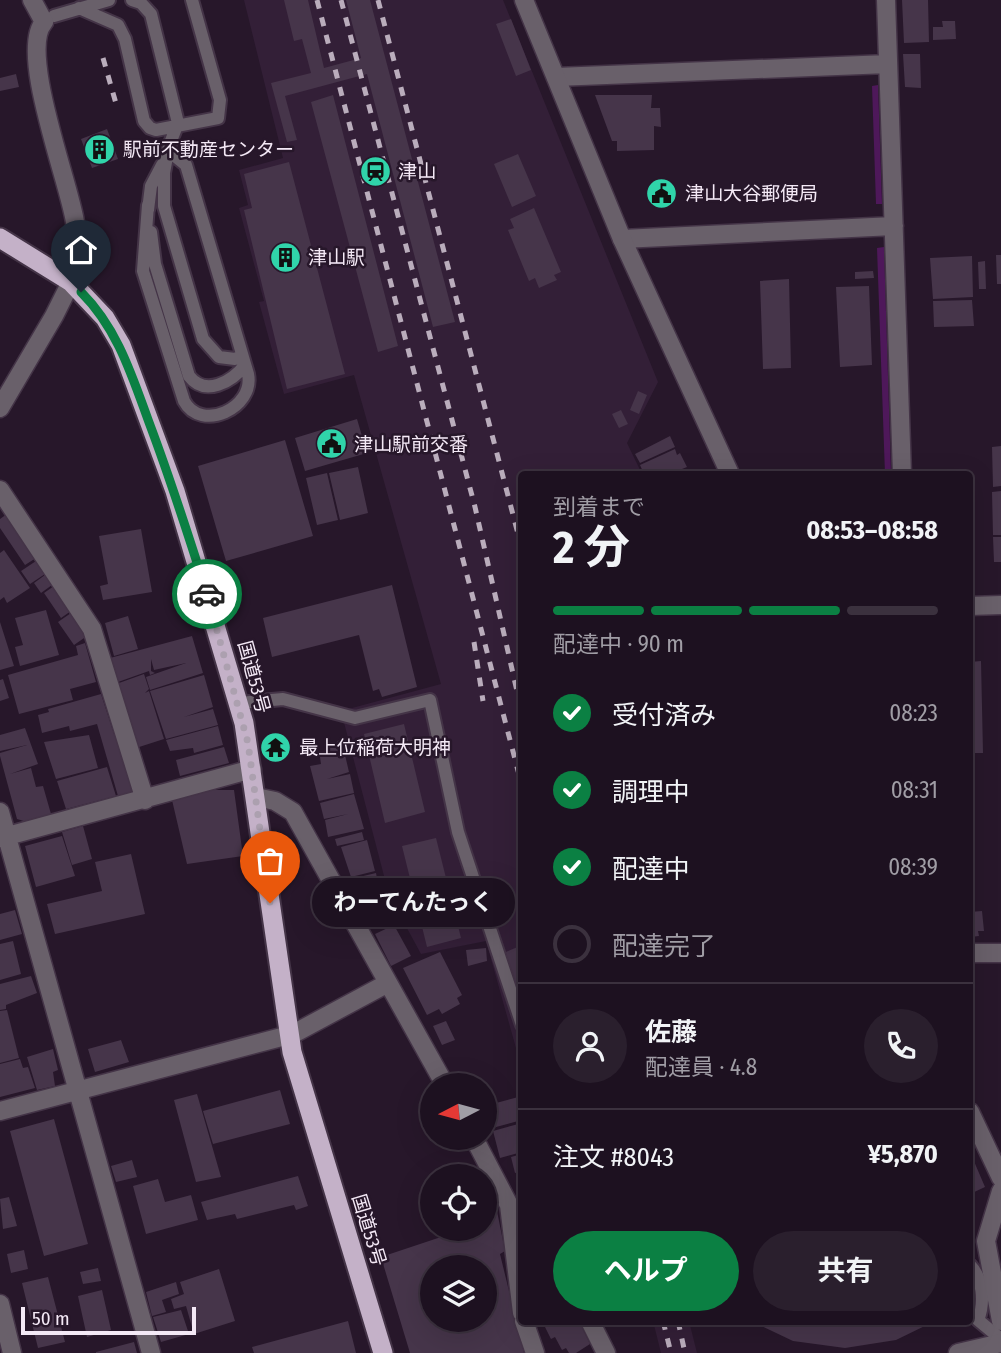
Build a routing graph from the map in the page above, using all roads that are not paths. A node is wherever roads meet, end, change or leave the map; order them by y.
1 (32, 0) edge
2 (109, 0) edge
3 (132, 0) edge
4 (192, 0) edge
5 (524, 0) edge
6 (886, 0) edge
7 (76, 4) edge
8 (49, 19) junction
9 (888, 64) junction
10 (556, 77) junction
11 (178, 123) junction
12 (170, 152) junction
13 (148, 205) junction
14 (894, 226) junction
15 (0, 238) edge
16 (622, 239) junction
17 (71, 282) junction
18 (243, 361) junction
19 (0, 408) edge
20 (729, 471) edge
21 (902, 471) edge
22 (0, 490) edge
23 (1001, 605) edge
24 (973, 606) edge
25 (239, 703) junction
26 (252, 769) junction
27 (256, 797) junction
28 (145, 800) junction
29 (0, 812) edge
30 (4, 837) edge
31 (973, 953) edge
32 (1001, 953) edge
33 (388, 983) junction
34 (518, 1013) edge
35 (288, 1035) junction
36 (438, 1073) edge
37 (79, 1089) junction
38 (0, 1111) edge
39 (973, 1118) edge
40 (481, 1150) edge
41 (1001, 1178) edge
42 (1001, 1191) edge
43 (515, 1208) edge
44 (518, 1253) edge
45 (973, 1268) edge
46 (0, 1304) edge
47 (1001, 1321) edge
48 (525, 1325) edge
49 (592, 1325) edge
50 (1001, 1341) edge
51 (12, 1353) edge
52 (151, 1353) edge
53 (383, 1353) edge
54 (535, 1353) edge
55 (606, 1353) edge
56 (957, 1353) edge

1 - 8 street
2 - 7 lane
3 - 11 lane
4 - 11 lane
5 - 10 street
6 - 9 street
7 - 8 lane
7 - 11 lane
8 - 17 street
9 - 10 street
9 - 14 street
10 - 16 street
11 - 12 lane
12 - 13 lane
12 - 18 lane
12 - 18 lane
13 - 18 lane
13 - 18 lane
14 - 16 street
14 - 21 street
15 - 17 highway, 国道53号
16 - 20 street
17 - 19 street
17 - 25 highway, 国道53号
22 - 28 street
23 - 24 street
25 - 26 highway, 国道53号
25 - 34 lane
26 - 27 highway, 国道53号
26 - 28 street
27 - 33 street
27 - 35 highway, 国道53号
28 - 30 street
29 - 30 street
30 - 37 street
31 - 32 street
33 - 35 street
33 - 36 street
35 - 37 street
35 - 53 highway, 国道53号
37 - 38 street
37 - 52 street
39 - 41 street
40 - 43 street
42 - 47 street
43 - 44 street
45 - 50 lane
46 - 51 street
48 - 54 street
49 - 55 street
50 - 56 street

